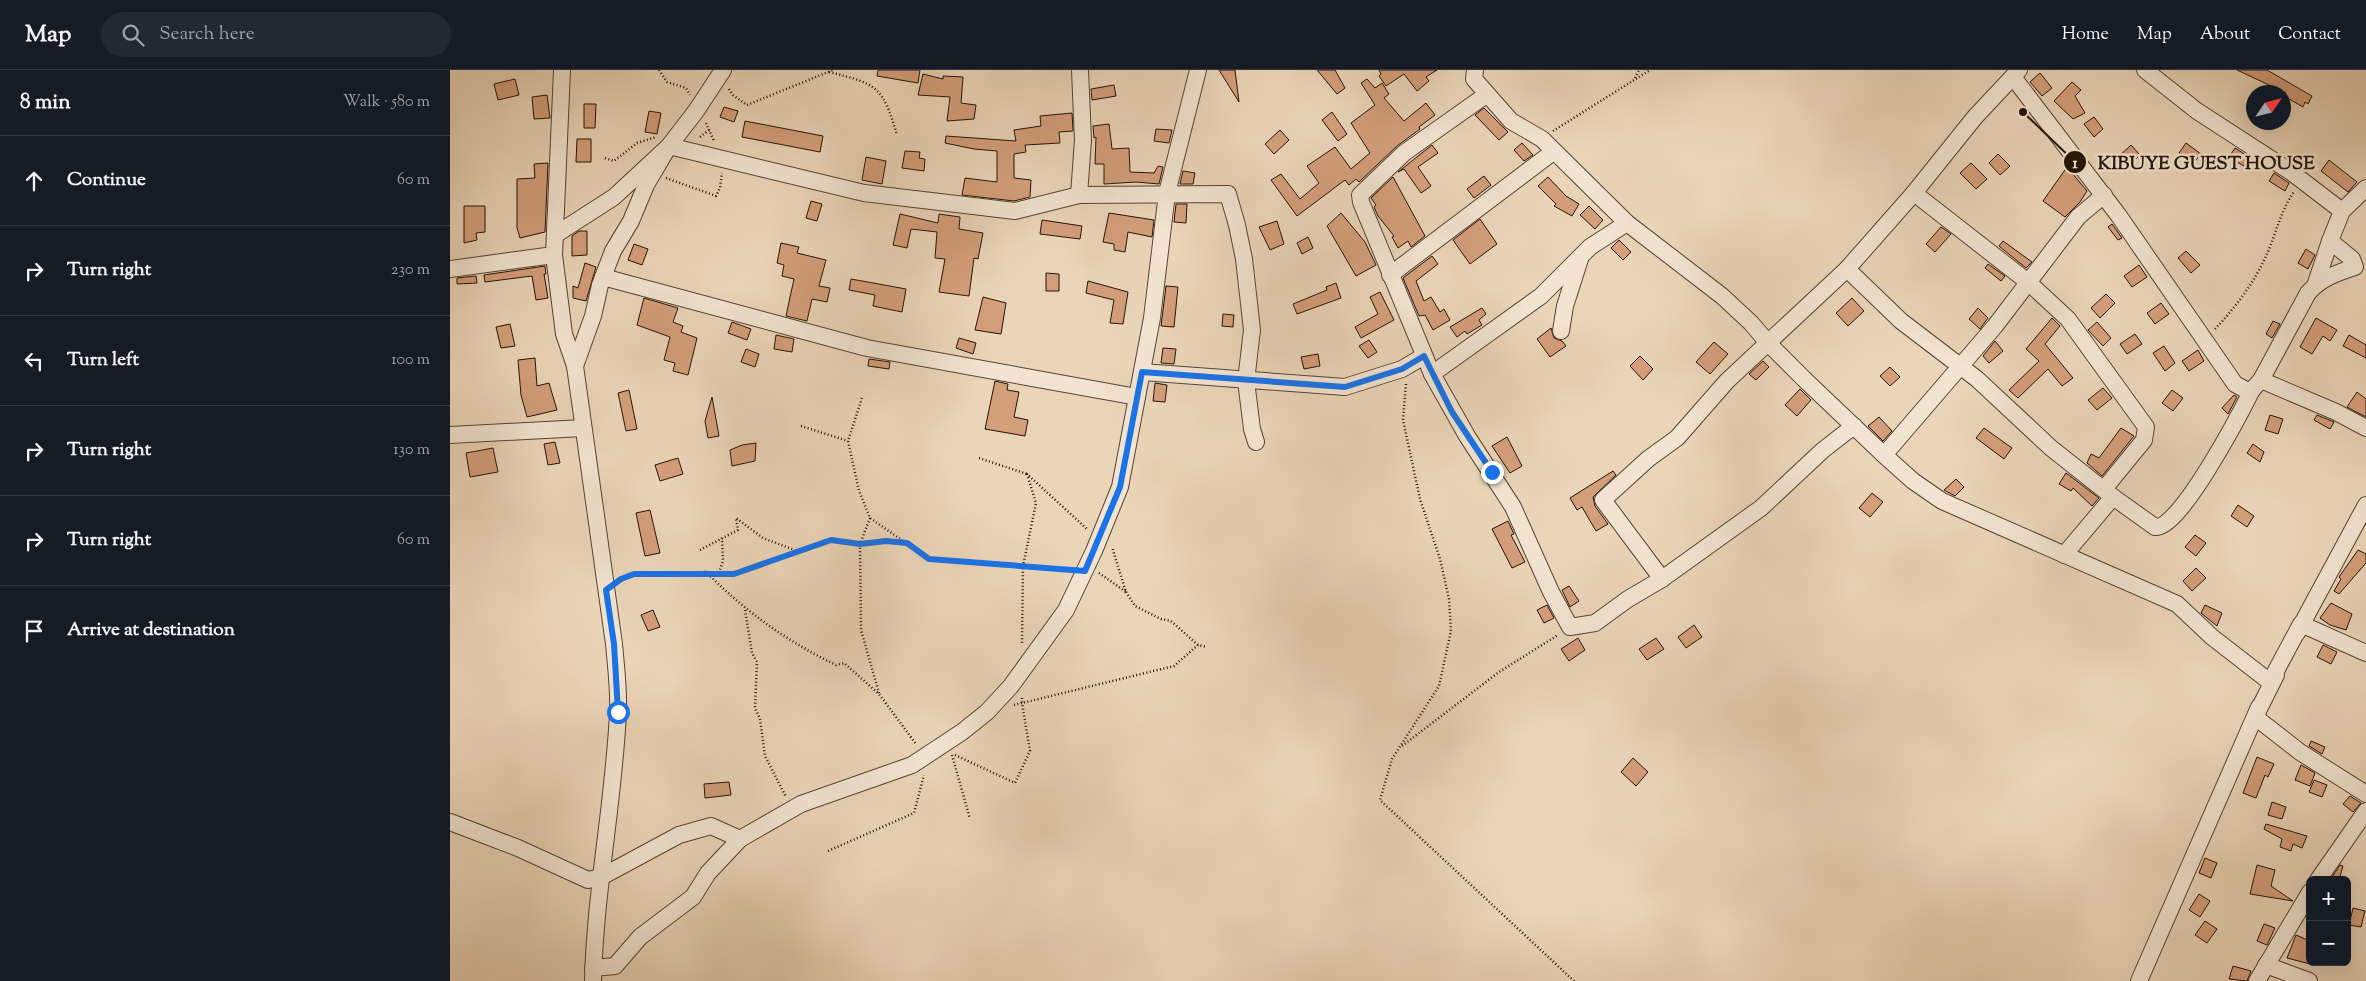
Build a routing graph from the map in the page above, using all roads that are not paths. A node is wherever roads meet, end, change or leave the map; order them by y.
1 (562, 70) edge
2 (1080, 70) edge
3 (1198, 70) edge
4 (1475, 70) edge
5 (2145, 70) edge
6 (722, 72) edge
7 (2016, 73) edge
8 (1486, 95) junction
9 (671, 144) junction
10 (1553, 152) junction
11 (2366, 188) edge
12 (1167, 193) junction
13 (1914, 193) junction
14 (2104, 195) junction
15 (1079, 196) junction
16 (2342, 211) junction
17 (1627, 224) junction
18 (555, 236) junction
19 (2330, 241) junction
20 (554, 255) junction
21 (1582, 255) junction
22 (450, 269) edge
23 (1847, 269) junction
24 (2360, 270) edge
25 (1390, 275) junction
26 (603, 277) junction
27 (2028, 282) junction
28 (2316, 283) junction
29 (1561, 331) dead end
30 (1768, 343) junction
31 (1424, 356) junction
32 (575, 366) junction
33 (1960, 366) junction
34 (1142, 372) junction
35 (1432, 374) junction
36 (1246, 381) junction
37 (2256, 385) junction
38 (1137, 397) junction
39 (1854, 426) junction
40 (583, 428) junction
41 (2366, 428) edge
42 (450, 435) edge
43 (1256, 442) dead end
44 (1884, 455) junction
45 (2109, 493) junction
46 (2366, 505) edge
47 (2064, 555) junction
48 (1662, 579) junction
49 (2301, 624) junction
50 (2366, 653) edge
51 (2270, 682) junction
52 (2255, 717) junction
53 (2366, 794) edge
54 (2366, 811) edge
55 (450, 822) edge
56 (740, 839) junction
57 (2321, 876) edge
58 (601, 877) junction
59 (2306, 899) edge
60 (2266, 965) junction
61 (593, 974) edge
62 (2139, 981) edge
63 (2257, 981) edge
64 (2309, 981) edge

1 - 18 street
2 - 15 street
3 - 12 street
4 - 8 street
5 - 16 street
6 - 9 street
7 - 13 street
7 - 14 street
8 - 10 street
8 - 25 street
9 - 15 street
9 - 18 street
9 - 26 street
10 - 17 street
10 - 25 street
11 - 16 street
12 - 15 street
12 - 34 street
12 - 36 street
13 - 23 street
13 - 27 street
14 - 27 street
14 - 37 street
16 - 19 street
17 - 21 street
17 - 30 street
18 - 20 street
19 - 24 street
19 - 28 street
20 - 22 street
20 - 32 street
21 - 29 street
21 - 35 street
23 - 30 street
23 - 33 street
24 - 28 street
25 - 31 street
26 - 32 street
26 - 38 street
27 - 33 street
27 - 45 street
28 - 37 street
30 - 39 street
30 - 48 street
31 - 35 street
31 - 36 street
32 - 40 street
33 - 44 street
33 - 45 street
34 - 36 street
34 - 38 street
35 - 48 street
36 - 43 street
37 - 41 street
37 - 45 street
38 - 56 street
39 - 44 street
39 - 48 street
40 - 42 street
40 - 58 street
44 - 47 street
45 - 47 street
46 - 49 street
47 - 51 street
49 - 50 street
49 - 51 street
49 - 52 street
51 - 52 street
52 - 53 street
52 - 62 street
54 - 57 street
55 - 58 street
56 - 58 street
56 - 61 street
58 - 61 street
59 - 60 street
60 - 63 street
60 - 64 street

